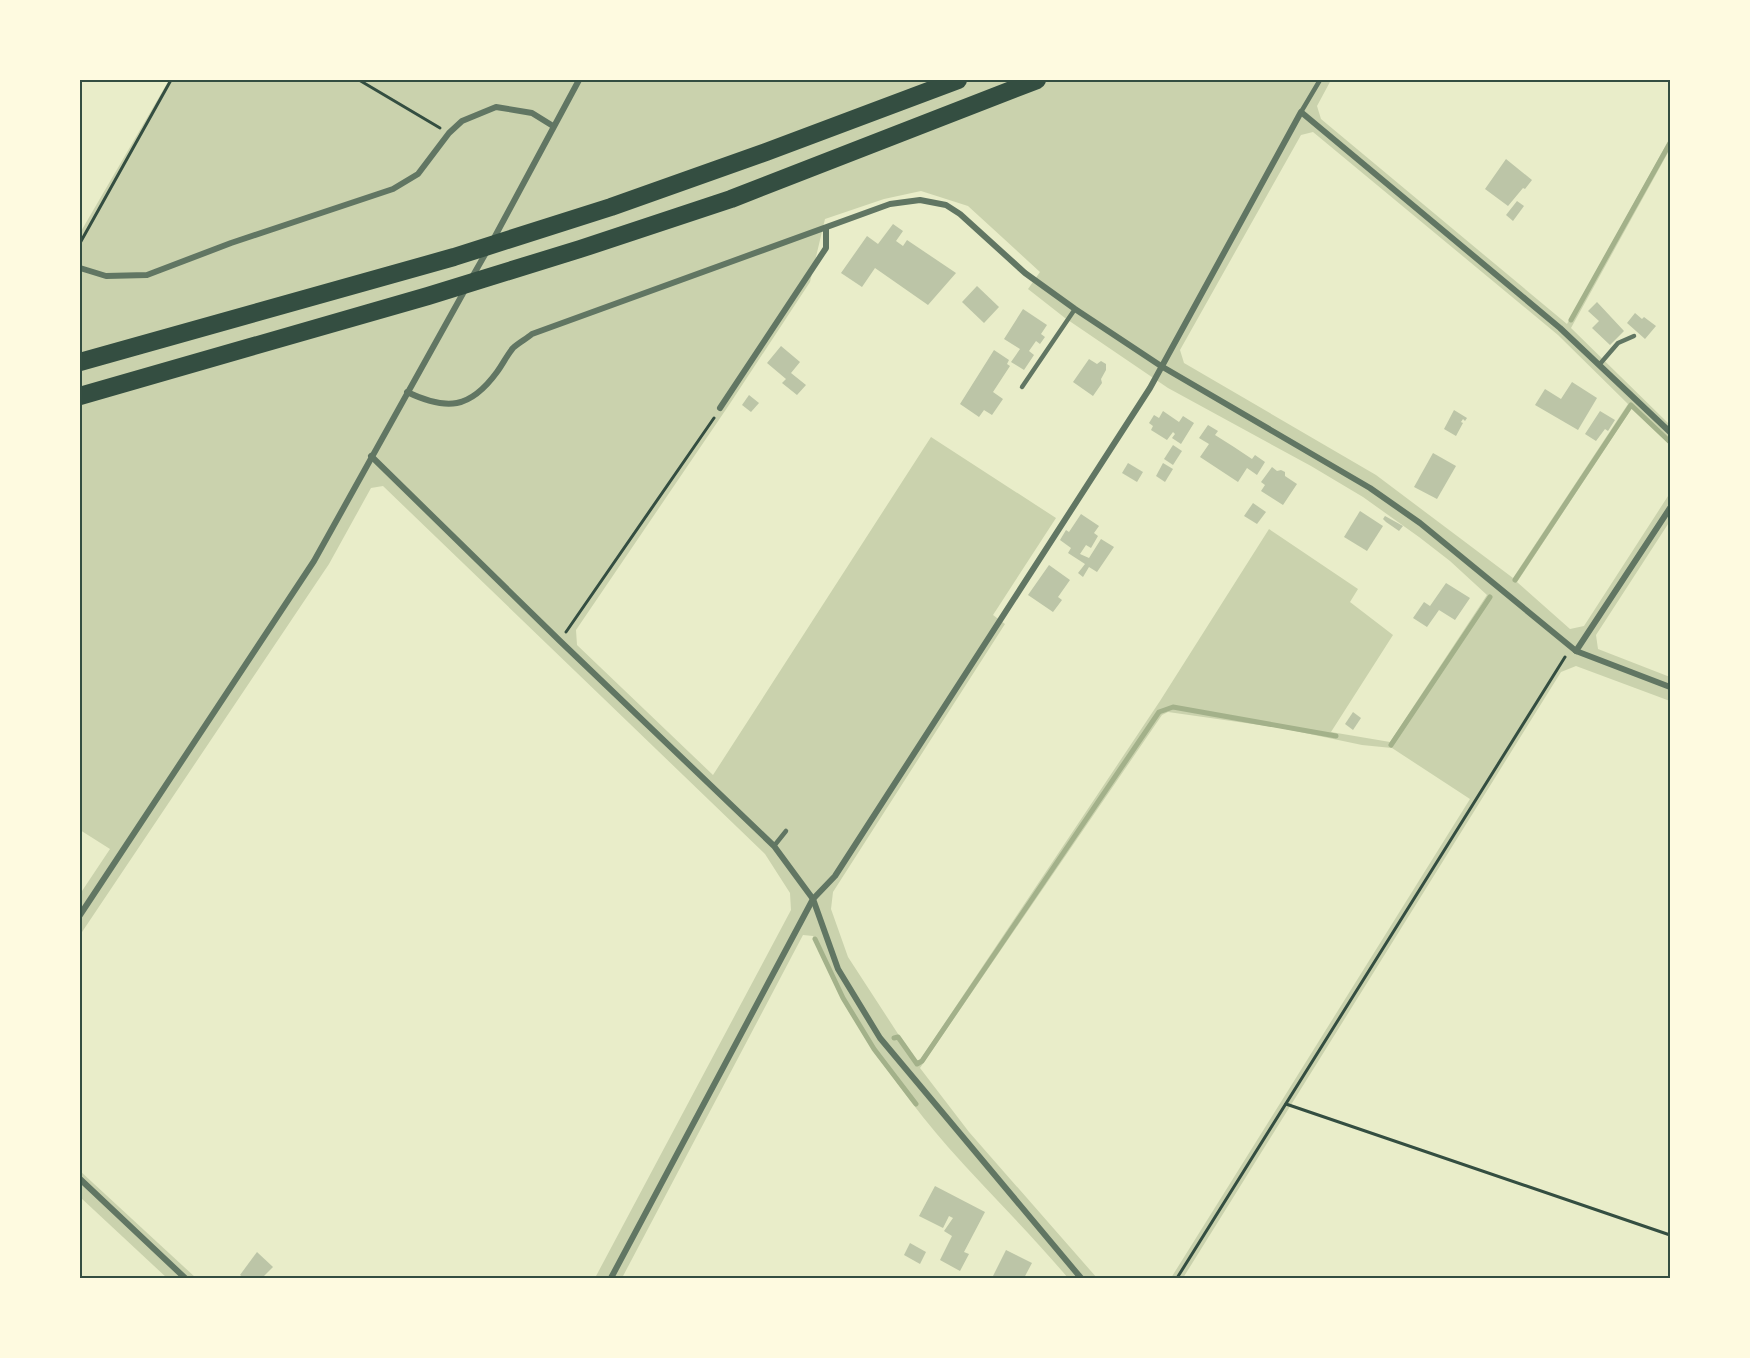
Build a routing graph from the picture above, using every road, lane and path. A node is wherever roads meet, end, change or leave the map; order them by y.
1 (171, 80) edge
2 (359, 80) edge
3 (579, 80) edge
4 (958, 80) edge
5 (1037, 80) edge
6 (1320, 80) edge
7 (1301, 112) junction
8 (552, 126) junction
9 (449, 133) junction
10 (826, 229) junction
11 (80, 243) edge
12 (80, 268) edge
13 (1075, 309) junction
14 (1634, 336) dead end
15 (80, 362) edge
16 (1599, 365) junction
17 (1161, 366) junction
18 (1022, 387) dead end
19 (407, 392) junction
20 (80, 396) edge
21 (720, 408) joint
22 (1671, 432) edge
23 (371, 456) junction
24 (1671, 508) edge
25 (560, 641) junction
26 (1574, 649) junction
27 (1671, 687) edge
28 (786, 831) dead end
29 (774, 846) junction
30 (813, 899) junction
31 (80, 915) edge
32 (1286, 1104) junction
33 (80, 1179) edge
34 (1671, 1235) edge
35 (185, 1278) edge
36 (611, 1278) edge
37 (1080, 1278) edge
38 (1177, 1278) edge

1 - 11 path
2 - 9 path
3 - 8 street
4 - 15 highway
5 - 20 highway
6 - 7 lane
7 - 16 street
7 - 17 street
8 - 9 street
8 - 19 street
9 - 12 street
10 - 13 street
10 - 19 street
10 - 21 street
13 - 17 street
13 - 18 lane
14 - 16 lane
16 - 22 street
17 - 26 street
17 - 30 street
19 - 23 street
21 - 25 path
23 - 25 street
23 - 31 street
24 - 26 street
25 - 29 street
26 - 27 street
26 - 32 path
28 - 29 lane
29 - 30 street
30 - 36 street
30 - 37 street
32 - 34 path
32 - 38 path
33 - 35 street

